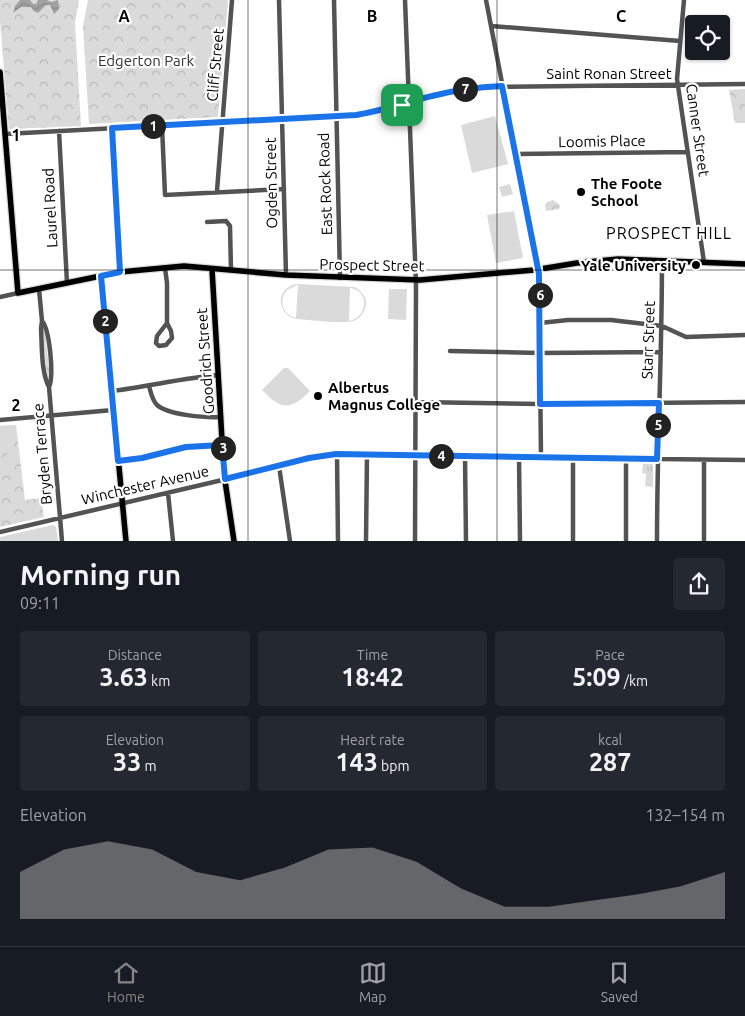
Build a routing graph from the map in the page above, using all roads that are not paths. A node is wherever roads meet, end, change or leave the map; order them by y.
1 (232, 0) edge
2 (279, 0) edge
3 (334, 0) edge
4 (406, 0) edge
5 (486, 0) edge
6 (684, 0) edge
7 (491, 26) junction
8 (680, 41) junction
9 (0, 72) edge
10 (745, 84) edge
11 (678, 85) junction
12 (502, 86) junction
13 (1, 94) edge
14 (409, 102) junction
15 (336, 116) junction
16 (282, 119) junction
17 (223, 122) junction
18 (162, 126) junction
19 (112, 128) junction
20 (59, 131) junction
21 (5, 134) junction
22 (688, 152) junction
23 (516, 154) junction
24 (284, 189) junction
25 (217, 192) junction
26 (207, 222) dead end
27 (662, 260) junction
28 (704, 262) junction
29 (745, 264) edge
30 (165, 268) junction
31 (212, 268) junction
32 (231, 270) junction
33 (538, 270) junction
34 (120, 272) junction
35 (286, 275) junction
36 (101, 276) junction
37 (340, 278) junction
38 (416, 280) junction
39 (68, 283) junction
40 (39, 289) junction
41 (18, 293) junction
42 (0, 297) edge
43 (167, 323) junction
44 (540, 323) junction
45 (662, 326) junction
46 (745, 335) edge
47 (450, 351) dead end
48 (661, 352) junction
49 (540, 353) junction
50 (218, 375) junction
51 (149, 386) junction
52 (111, 391) junction
53 (416, 402) junction
54 (745, 402) edge
55 (659, 403) junction
56 (540, 404) junction
57 (113, 410) junction
58 (52, 416) junction
59 (221, 417) junction
60 (0, 420) edge
61 (222, 445) junction
62 (336, 454) junction
63 (367, 455) junction
64 (415, 456) junction
65 (465, 456) junction
66 (519, 457) junction
67 (541, 457) junction
68 (573, 458) junction
69 (626, 459) junction
70 (657, 459) junction
71 (704, 460) junction
72 (745, 460) edge
73 (118, 461) junction
74 (279, 466) junction
75 (225, 479) junction
76 (168, 492) junction
77 (122, 504) junction
78 (60, 518) junction
79 (0, 532) edge
80 (62, 541) edge
81 (126, 541) edge
82 (173, 541) edge
83 (234, 541) edge
84 (290, 541) edge
85 (338, 541) edge
86 (366, 541) edge
87 (415, 541) edge
88 (466, 541) edge
89 (520, 541) edge
90 (573, 541) edge
91 (626, 541) edge
92 (657, 541) edge
93 (704, 541) edge

1 - 17 street, Cliff Street
2 - 16 street, Ogden Street
3 - 15 street, East Rock Road
4 - 14 street
5 - 7 street
6 - 8 street, Canner Street
7 - 8 street
7 - 12 street
8 - 11 street, Canner Street
9 - 13 main road
10 - 11 street, Saint Ronan Street
11 - 12 street, Saint Ronan Street
11 - 22 street, Canner Street
12 - 14 street, Saint Ronan Street
12 - 23 street
13 - 21 main road
14 - 15 street, Saint Ronan Street
14 - 38 street
15 - 16 street, Saint Ronan Street
15 - 37 street, East Rock Road
16 - 17 street, Saint Ronan Street
16 - 24 street, Ogden Street
17 - 18 street, Saint Ronan Street
17 - 25 street, Cliff Street
18 - 19 street, Saint Ronan Street
18 - 25 street
19 - 20 street, Saint Ronan Street
19 - 34 street
20 - 21 street, Saint Ronan Street
20 - 39 street, Laurel Road
21 - 41 main road
22 - 23 street, Loomis Place
22 - 28 street, Canner Street
23 - 33 street
24 - 25 street
24 - 35 street, Ogden Street
26 - 32 street
27 - 28 main road, Prospect Street
27 - 33 main road, Prospect Street
27 - 45 street, Starr Street
28 - 29 main road, Prospect Street
30 - 31 main road, Prospect Street
30 - 34 main road, Prospect Street
30 - 43 street
31 - 32 main road, Prospect Street
31 - 50 main road, Goodrich Street
32 - 35 main road, Prospect Street
33 - 38 main road, Prospect Street
33 - 44 street
34 - 36 main road, Prospect Street
35 - 37 main road, Prospect Street
36 - 39 main road, Prospect Street
36 - 52 main road
37 - 38 main road, Prospect Street
38 - 53 street
39 - 40 main road, Prospect Street
40 - 41 main road, Prospect Street
40 - 58 street, Bryden Terrace
41 - 42 street, Prospect Street
43 - 43 street
44 - 45 street
44 - 49 street
45 - 46 street
45 - 48 street, Starr Street
47 - 49 street
48 - 49 street
48 - 55 street, Starr Street
49 - 56 street
50 - 51 street
50 - 59 main road, Goodrich Street
51 - 52 street
51 - 59 street
52 - 57 main road
53 - 56 street
53 - 64 street
54 - 55 street
55 - 56 street
55 - 70 street, Starr Street
56 - 67 street
57 - 58 street
57 - 73 main road
58 - 60 street
58 - 78 street, Bryden Terrace
59 - 61 main road, Goodrich Street
61 - 73 street
61 - 75 main road, Goodrich Street
62 - 63 street, Winchester Avenue
62 - 74 street, Winchester Avenue
62 - 85 street
63 - 64 street, Winchester Avenue
63 - 86 street
64 - 65 street, Winchester Avenue
64 - 87 street
65 - 66 street, Winchester Avenue
65 - 88 street
66 - 67 street, Winchester Avenue
66 - 89 street
67 - 68 street, Winchester Avenue
68 - 69 street, Winchester Avenue
68 - 90 street
69 - 70 street, Winchester Avenue
69 - 91 street
70 - 71 street, Winchester Avenue
70 - 92 street, Starr Street
71 - 72 street, Winchester Avenue
71 - 93 street
73 - 77 main road
74 - 75 street, Winchester Avenue
74 - 84 street
75 - 76 street, Winchester Avenue
75 - 83 main road, Goodrich Street
76 - 77 street, Winchester Avenue
76 - 82 street
77 - 78 street, Winchester Avenue
77 - 81 main road
78 - 79 street, Winchester Avenue
78 - 80 street, Bryden Terrace

